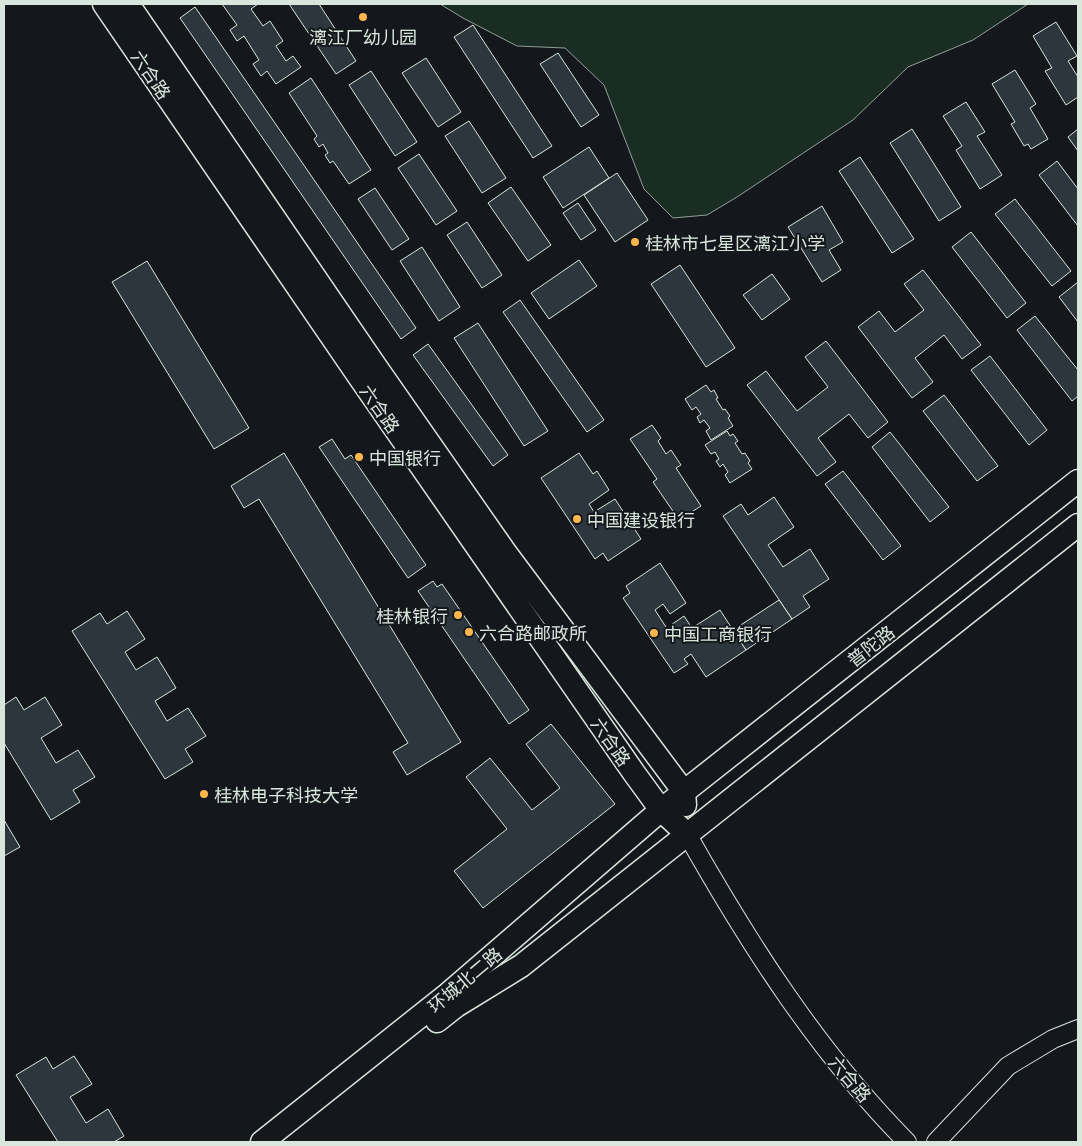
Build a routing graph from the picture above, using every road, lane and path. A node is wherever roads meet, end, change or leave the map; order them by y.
1 (125, 9) edge
2 (1078, 481) edge
3 (1078, 525) edge
4 (684, 792) junction
5 (661, 810) junction
6 (687, 834) junction
7 (1078, 1029) edge
8 (262, 1142) edge
9 (284, 1142) edge
10 (907, 1142) edge
11 (936, 1142) edge

1 - 4 main road, 六合路
1 - 5 main road, 六合路
2 - 4 main road, 普陀路
3 - 6 main road, 普陀路
4 - 5 main road, 普陀路
4 - 6 main road
5 - 6 main road, 六合路
5 - 8 main road, 环城北二路
6 - 9 main road, 环城北二路
6 - 10 street, 六合路
7 - 11 street

